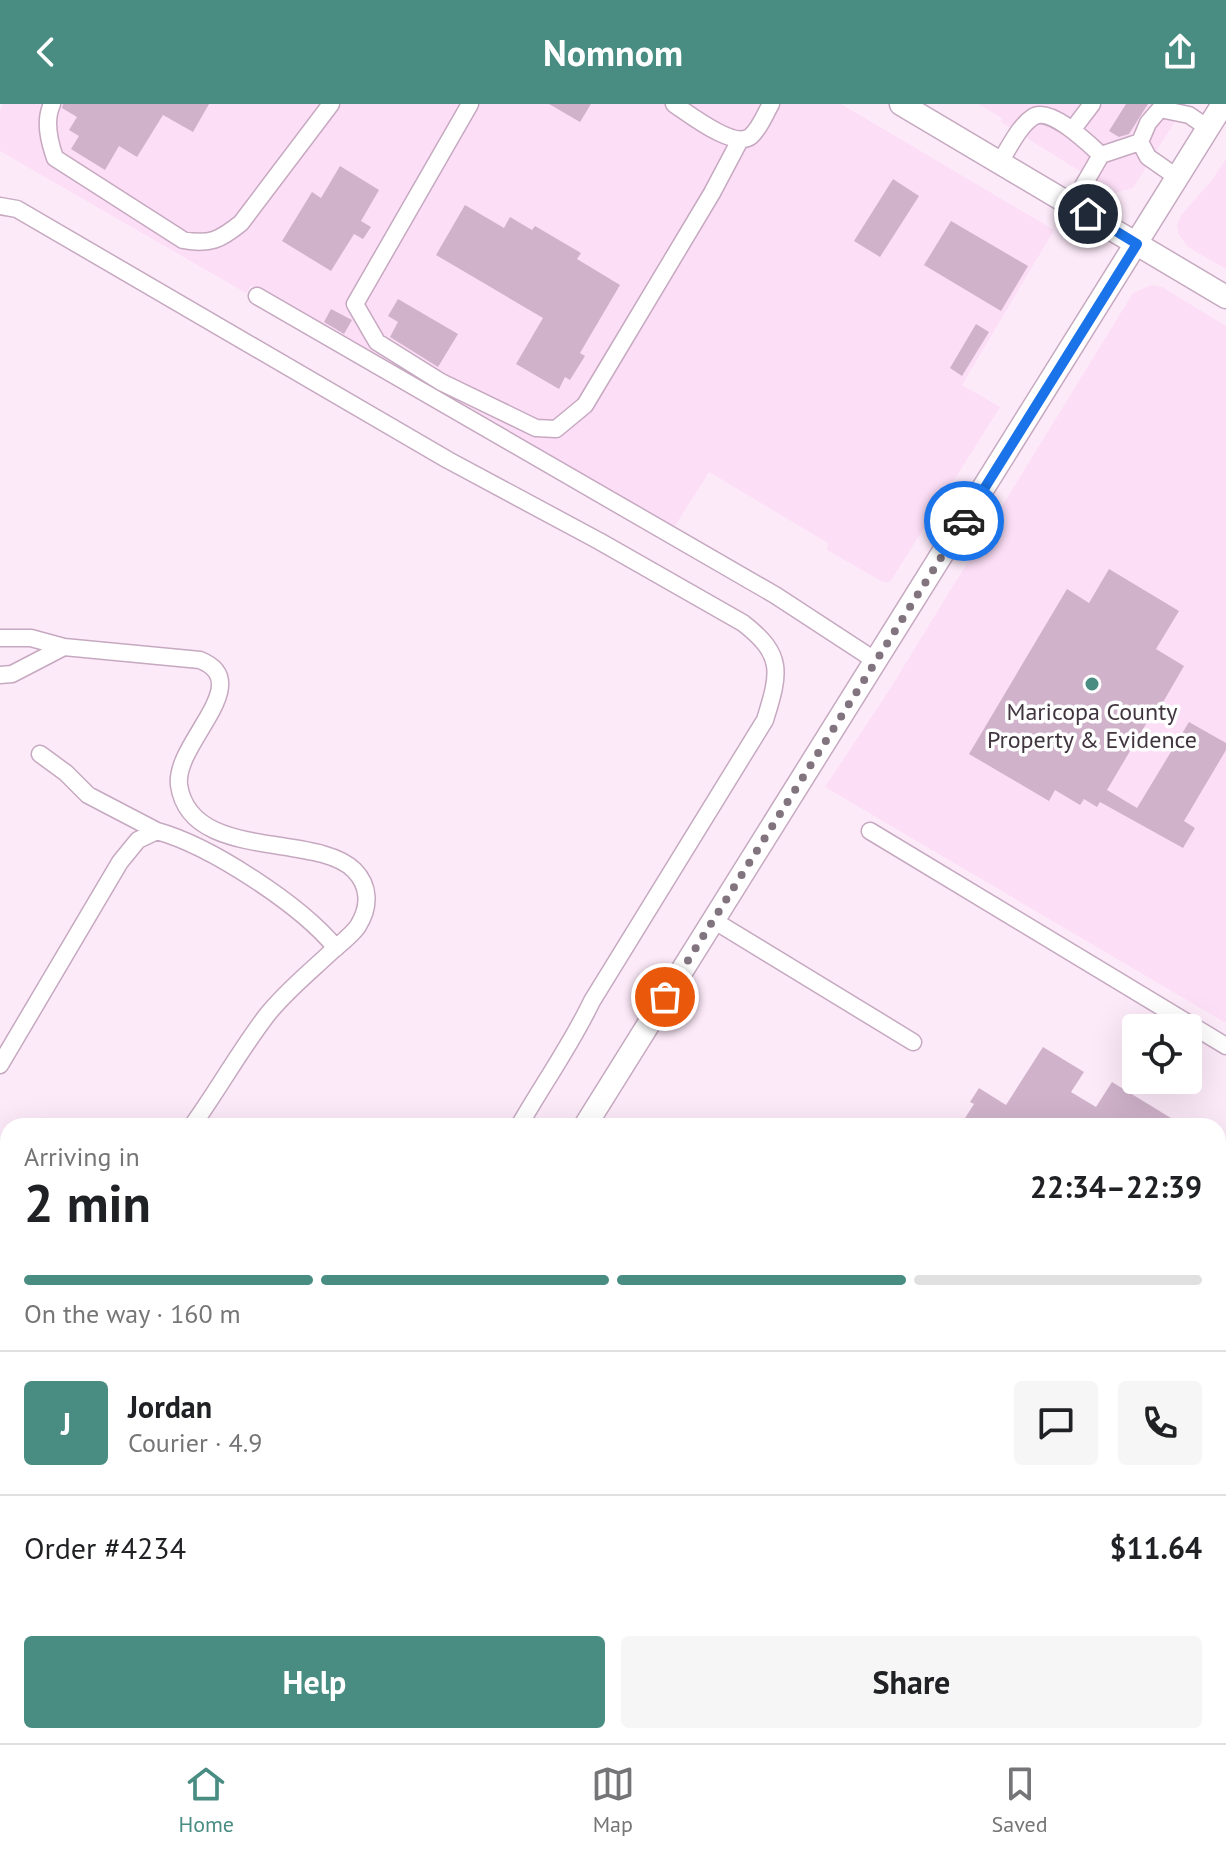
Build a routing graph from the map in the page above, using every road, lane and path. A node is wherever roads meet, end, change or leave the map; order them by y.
1 (52, 104) edge
2 (331, 104) edge
3 (470, 104) edge
4 (674, 104) edge
5 (771, 104) edge
6 (901, 104) edge
7 (1092, 104) edge
8 (1223, 104) edge
9 (1162, 107) edge
10 (1208, 128) junction
11 (1073, 129) junction
12 (740, 140) junction
13 (1140, 142) junction
14 (1101, 155) junction
15 (1000, 162) junction
16 (1178, 178) junction
17 (1072, 205) junction
18 (0, 206) edge
19 (1137, 244) junction
20 (257, 296) dead end
21 (1226, 297) edge
22 (0, 638) edge
23 (64, 647) junction
24 (876, 661) junction
25 (0, 675) edge
26 (40, 754) dead end
27 (157, 831) junction
28 (870, 831) dead end
29 (713, 920) junction
30 (336, 948) junction
31 (913, 1042) dead end
32 (1226, 1046) edge
33 (0, 1065) edge
34 (197, 1118) edge
35 (524, 1118) edge
36 (590, 1118) edge

1 - 2 lane
3 - 12 lane
4 - 12 lane
5 - 12 lane
6 - 15 main road
7 - 11 lane
8 - 10 main road
9 - 10 lane
9 - 13 lane
10 - 16 main road
11 - 14 lane
11 - 15 lane
13 - 14 lane
13 - 16 lane
14 - 17 lane
15 - 17 main road
16 - 19 main road
17 - 19 main road
18 - 35 lane
19 - 21 main road
19 - 24 main road
20 - 24 lane
22 - 23 lane
23 - 25 lane
23 - 30 lane
24 - 29 main road
26 - 27 lane
27 - 30 lane
27 - 33 lane
28 - 32 lane
29 - 31 lane
29 - 36 main road
30 - 34 lane

